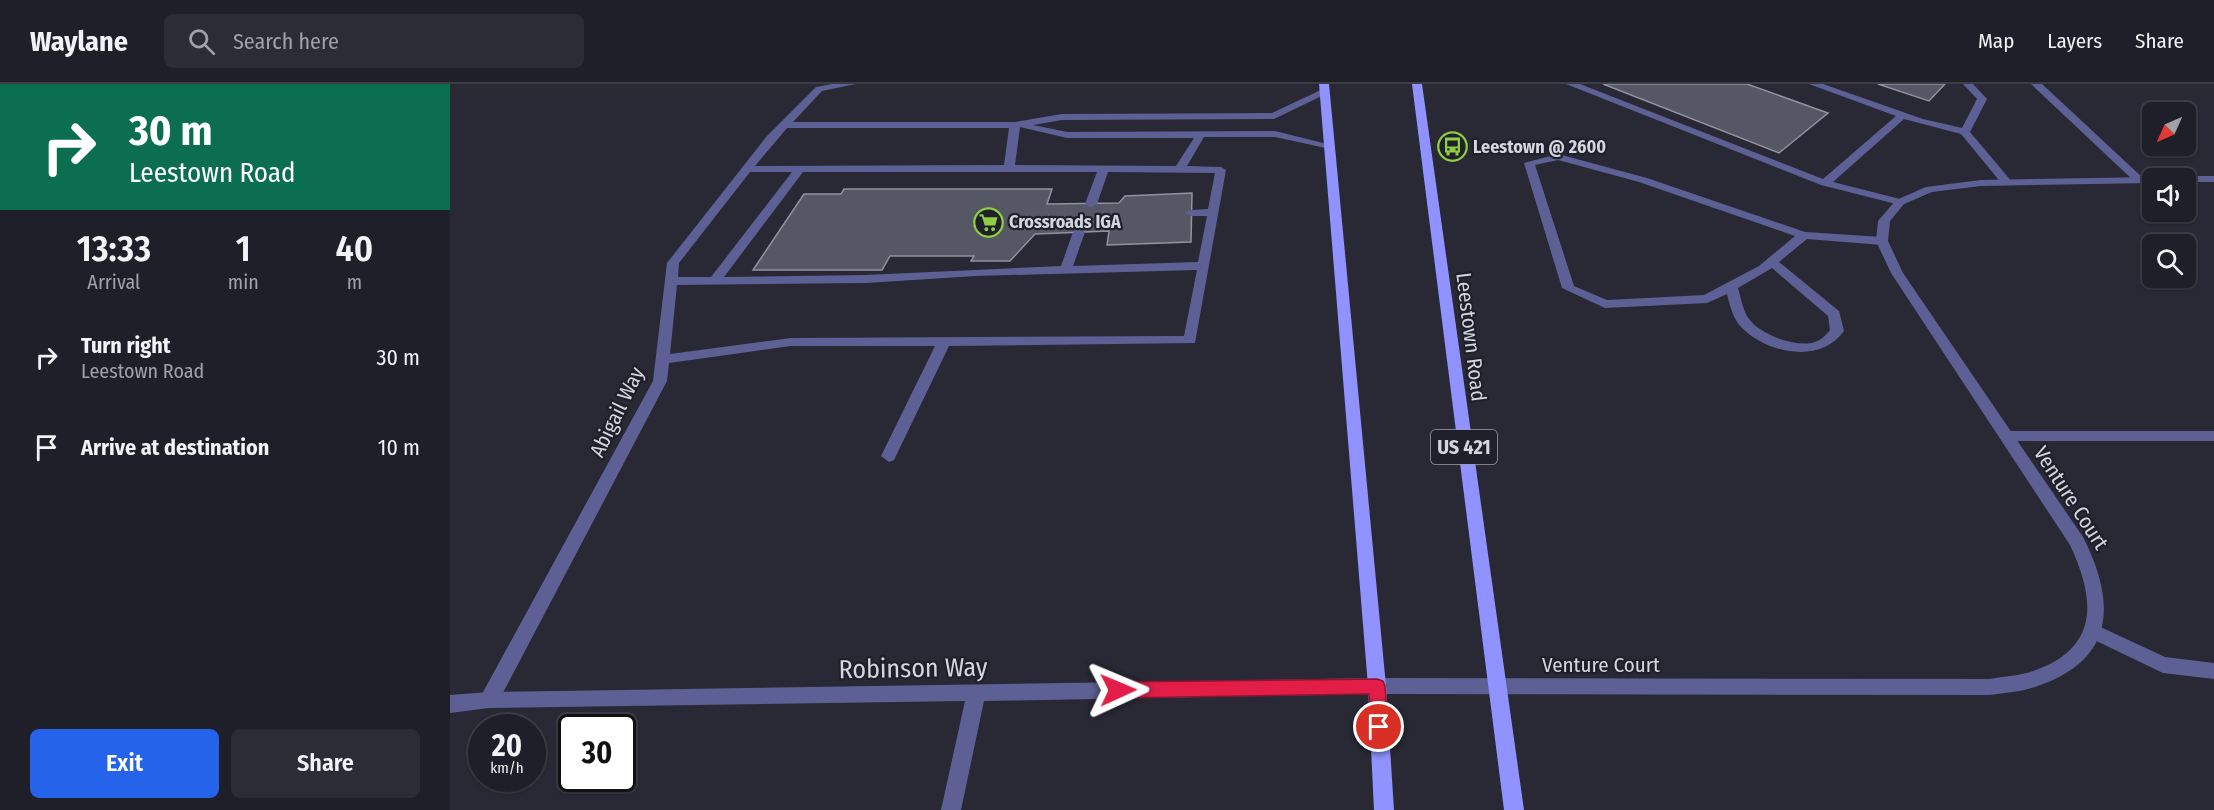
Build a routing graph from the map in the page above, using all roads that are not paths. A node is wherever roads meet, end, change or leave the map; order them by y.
1 (851, 84) edge
2 (1417, 84) edge
3 (1571, 84) edge
4 (1814, 84) edge
5 (1968, 84) edge
6 (2036, 84) edge
7 (1324, 88) edge
8 (1903, 115) junction
9 (784, 125) junction
10 (1016, 125) junction
11 (1965, 132) junction
12 (1200, 134) junction
13 (1330, 146) junction
14 (1009, 168) junction
15 (747, 169) junction
16 (800, 169) junction
17 (1104, 169) junction
18 (1179, 170) junction
19 (2142, 177) edge
20 (2196, 179) edge
21 (2214, 179) edge
22 (2142, 180) edge
23 (1825, 183) junction
24 (2007, 183) junction
25 (1900, 202) junction
26 (1091, 204) dead end
27 (1214, 212) junction
28 (1191, 213) dead end
29 (1079, 232) dead end
30 (1804, 235) junction
31 (1882, 241) junction
32 (1772, 262) junction
33 (1204, 266) junction
34 (1065, 271) junction
35 (716, 279) junction
36 (671, 281) junction
37 (1731, 287) junction
38 (944, 341) junction
39 (663, 359) junction
40 (2006, 436) junction
41 (2214, 436) edge
42 (889, 456) dead end
43 (2094, 632) junction
44 (2214, 671) edge
45 (1495, 685) junction
46 (1377, 686) junction
47 (976, 692) junction
48 (489, 700) junction
49 (450, 704) edge
50 (951, 810) edge
51 (1384, 810) edge
52 (1514, 810) edge

1 - 9 street, Abigail Way
2 - 45 main road, Leestown Road / US 421
3 - 23 street
4 - 8 street
5 - 11 street
6 - 19 street
7 - 10 street
7 - 13 main road
8 - 11 street
8 - 23 street
9 - 10 street
9 - 15 street, Abigail Way
10 - 12 street
10 - 14 street
11 - 24 street
12 - 13 street
12 - 18 street
13 - 46 main road
14 - 16 street
14 - 17 street
15 - 16 street
15 - 36 street, Abigail Way
16 - 35 street
17 - 18 street
17 - 26 street
18 - 27 street
20 - 21 street
22 - 24 street
23 - 25 street
24 - 25 street
25 - 31 street
27 - 28 street
27 - 33 street
29 - 34 street
30 - 31 street
30 - 32 street
30 - 37 street
31 - 40 street, Venture Court
32 - 37 street
32 - 37 street
33 - 34 street
33 - 38 street
34 - 35 street
35 - 36 street
36 - 39 street, Abigail Way
38 - 39 street
38 - 42 street
39 - 48 street, Abigail Way
40 - 41 street
40 - 43 street, Venture Court
43 - 44 street
43 - 45 street, Venture Court
45 - 46 street, Venture Court
45 - 52 main road, Leestown Road / US 421
46 - 47 street, Robinson Way
46 - 51 main road
47 - 48 street, Robinson Way
47 - 50 street
48 - 49 street, Robinson Way

